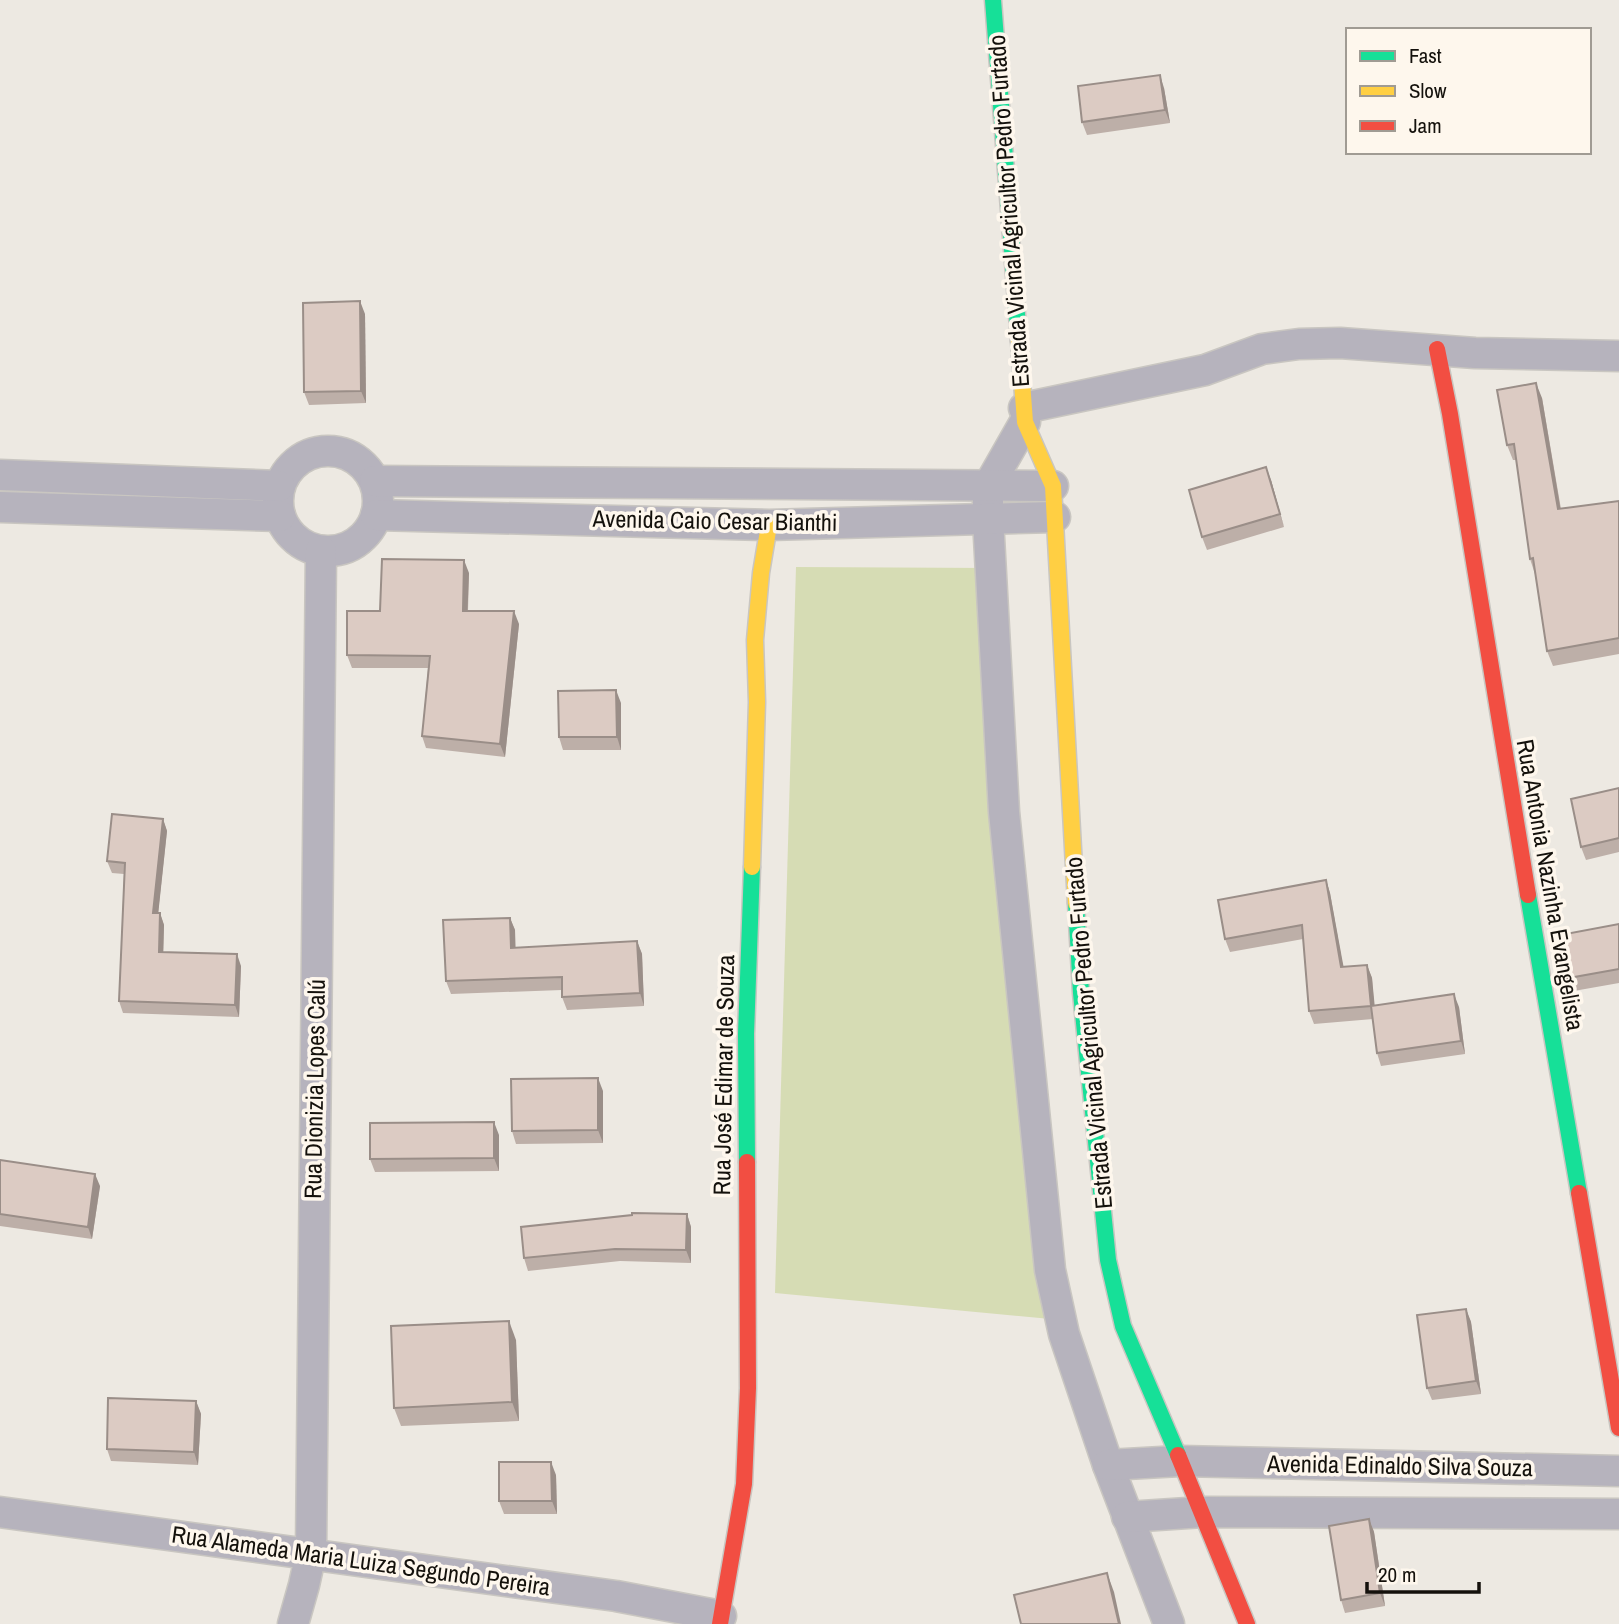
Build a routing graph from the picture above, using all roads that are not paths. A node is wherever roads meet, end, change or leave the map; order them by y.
1 (993, 0) edge
2 (1437, 349) junction
3 (1619, 356) edge
4 (1025, 415) junction
5 (0, 475) edge
6 (375, 481) junction
7 (279, 486) junction
8 (1053, 486) junction
9 (988, 487) junction
10 (0, 507) edge
11 (376, 515) junction
12 (280, 516) junction
13 (1055, 517) junction
14 (988, 519) junction
15 (769, 524) junction
16 (321, 551) junction
17 (1619, 1428) edge
18 (1181, 1461) junction
19 (1108, 1465) junction
20 (1619, 1471) edge
21 (0, 1512) edge
22 (1203, 1512) junction
23 (1619, 1514) edge
24 (1127, 1517) junction
25 (311, 1553) junction
26 (721, 1620) edge
27 (293, 1624) edge
28 (1169, 1624) edge
29 (1247, 1624) edge

1 - 4 street, Estrada Vicinal Agricultor Pedro Furtado
2 - 3 street
2 - 4 street
2 - 17 street, Rua Antonia Nazinha Evangelista
4 - 8 street, Estrada Vicinal Agricultor Pedro Furtado
4 - 9 street, Estrada Vicinal Agricultor Pedro Furtado
5 - 7 street
6 - 7 street
6 - 9 street, Avenida Caio Cesar Bianthi
6 - 11 street
7 - 12 street
8 - 9 street, Avenida Caio Cesar Bianthi
8 - 13 street, Estrada Vicinal Agricultor Pedro Furtado
9 - 14 street, Estrada Vicinal Agricultor Pedro Furtado
10 - 12 street
11 - 15 street, Avenida Caio Cesar Bianthi
11 - 16 street
12 - 16 street
13 - 14 street, Avenida Caio Cesar Bianthi
13 - 18 street, Estrada Vicinal Agricultor Pedro Furtado
14 - 15 street, Avenida Caio Cesar Bianthi
14 - 19 street, Estrada Vicinal Agricultor Pedro Furtado
15 - 26 street, Rua José Edimar de Souza
16 - 25 street, Rua Dionizia Lopes Calú
18 - 19 street, Avenida Edinaldo Silva Souza
18 - 20 street, Avenida Edinaldo Silva Souza
18 - 22 street, Estrada Vicinal Agricultor Pedro Furtado
19 - 24 street, Estrada Vicinal Agricultor Pedro Furtado
21 - 25 street, Rua Alameda Maria Luiza Segundo Pereira
22 - 23 street, Avenida Edinaldo Silva Souza
22 - 24 street, Avenida Edinaldo Silva Souza
22 - 29 street, Estrada Vicinal Agricultor Pedro Furtado
24 - 28 street, Estrada Vicinal Agricultor Pedro Furtado
25 - 26 street, Rua Alameda Maria Luiza Segundo Pereira
25 - 27 street, Rua Dionizia Lopes Calú

